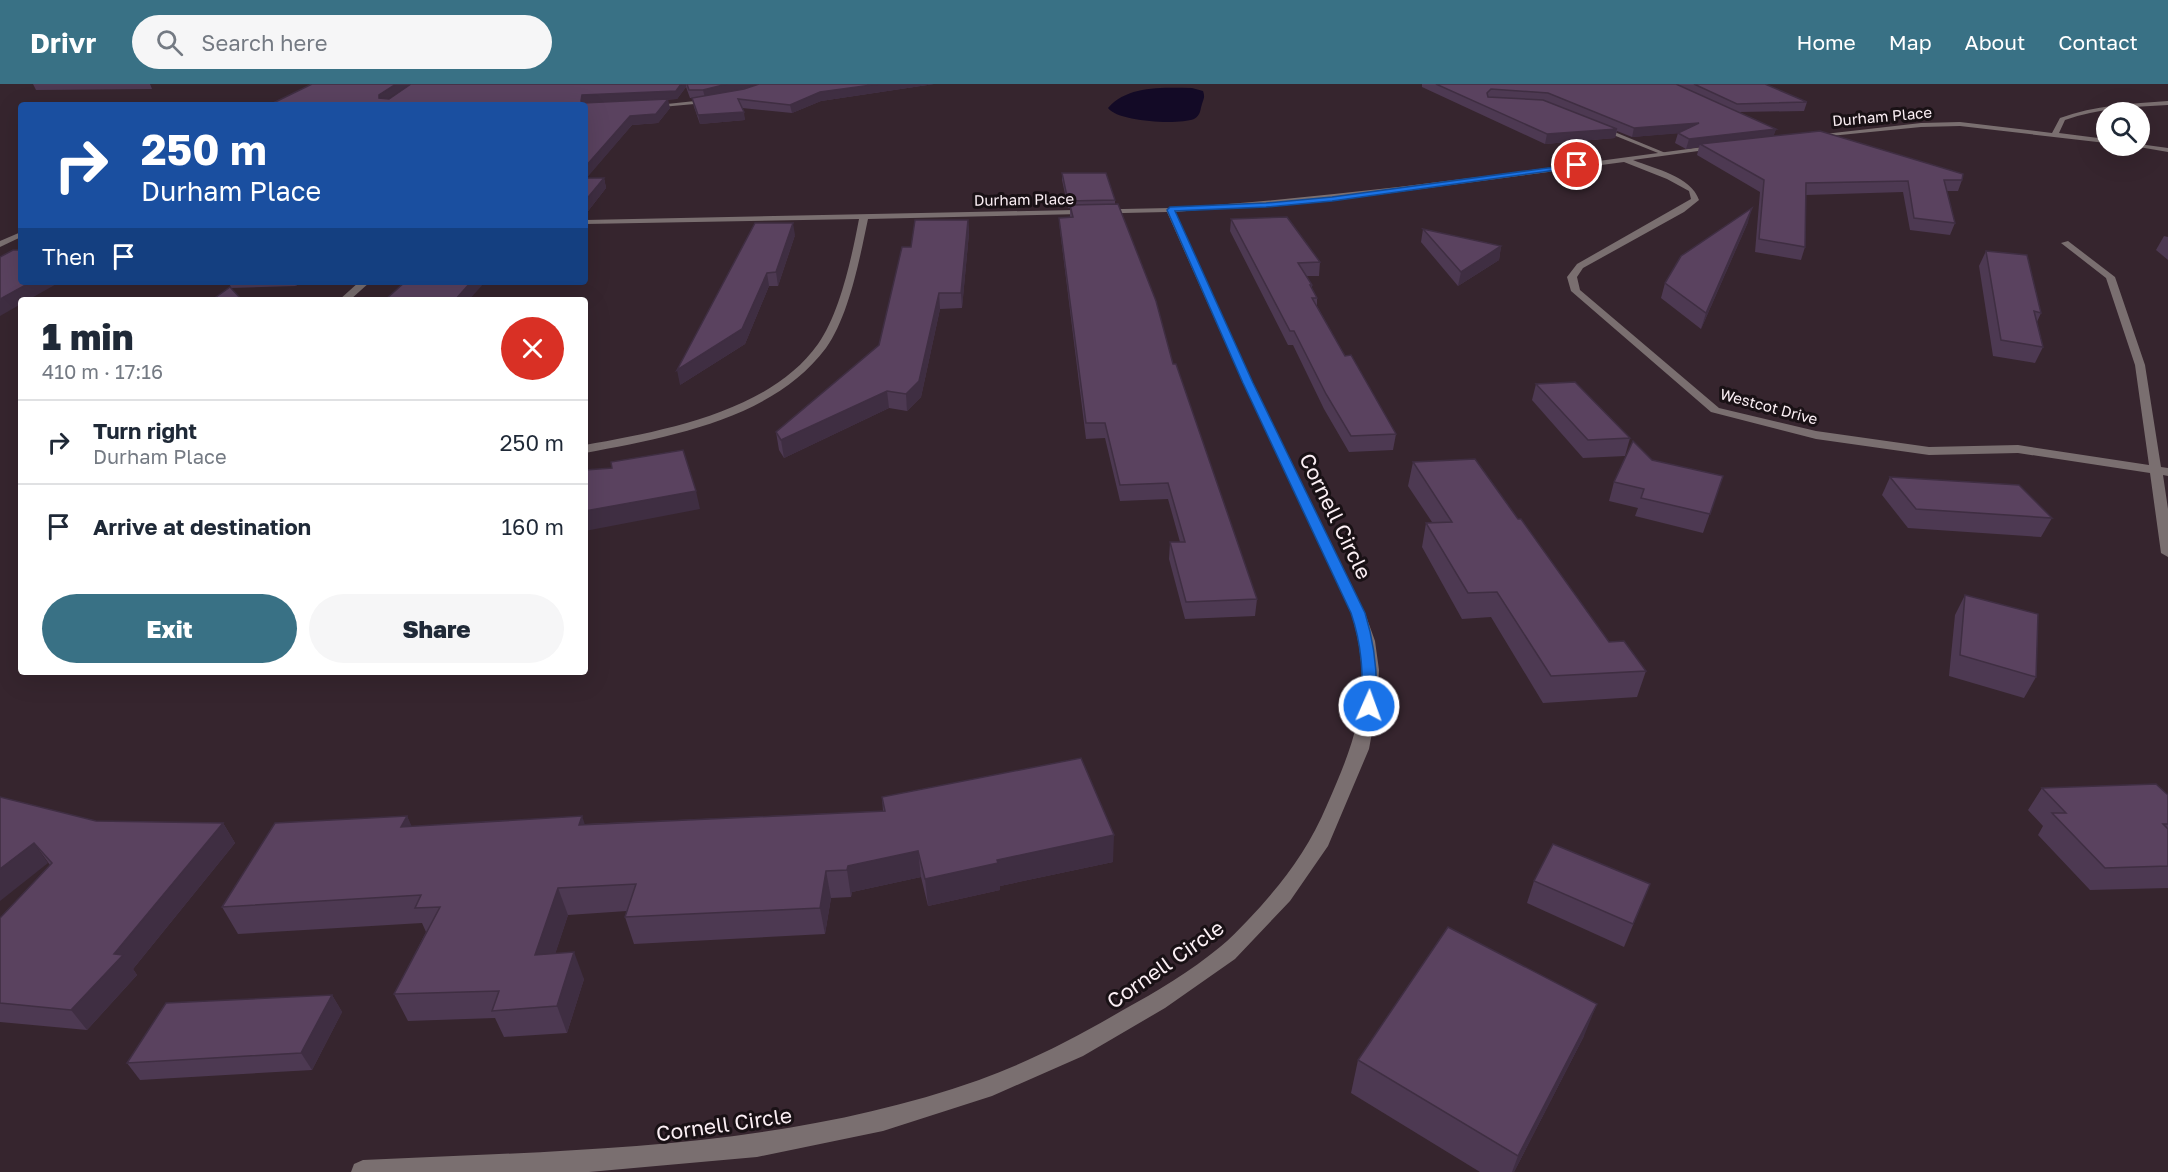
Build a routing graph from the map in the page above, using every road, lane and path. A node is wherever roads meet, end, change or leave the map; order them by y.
1 (721, 99) edge
2 (2168, 103) edge
3 (640, 106) edge
4 (1590, 124) edge
5 (2055, 134) junction
6 (1800, 138) edge
7 (2096, 140) edge
8 (1723, 147) edge
9 (2150, 148) edge
10 (2168, 150) edge
11 (1665, 154) junction
12 (1623, 159) junction
13 (1170, 210) junction
14 (864, 216) junction
15 (588, 222) edge
16 (0, 232) edge
17 (18, 233) edge
18 (18, 235) edge
19 (2065, 243) dead end
20 (0, 244) edge
21 (362, 285) edge
22 (348, 297) edge
23 (588, 448) edge
24 (2162, 471) edge
25 (2168, 553) edge
26 (363, 1172) edge

1 - 3 street
2 - 5 street
4 - 11 street
5 - 6 street, Durham Place
5 - 7 street, Durham Place
8 - 11 street, Durham Place
9 - 10 street
11 - 12 street, Durham Place
12 - 13 street, Durham Place
12 - 24 street, Westcot Drive
13 - 14 street, Durham Place
13 - 26 street, Cornell Circle
14 - 15 street, Durham Place
14 - 23 street
16 - 17 street
18 - 20 street
19 - 24 street
21 - 22 street
24 - 25 street

